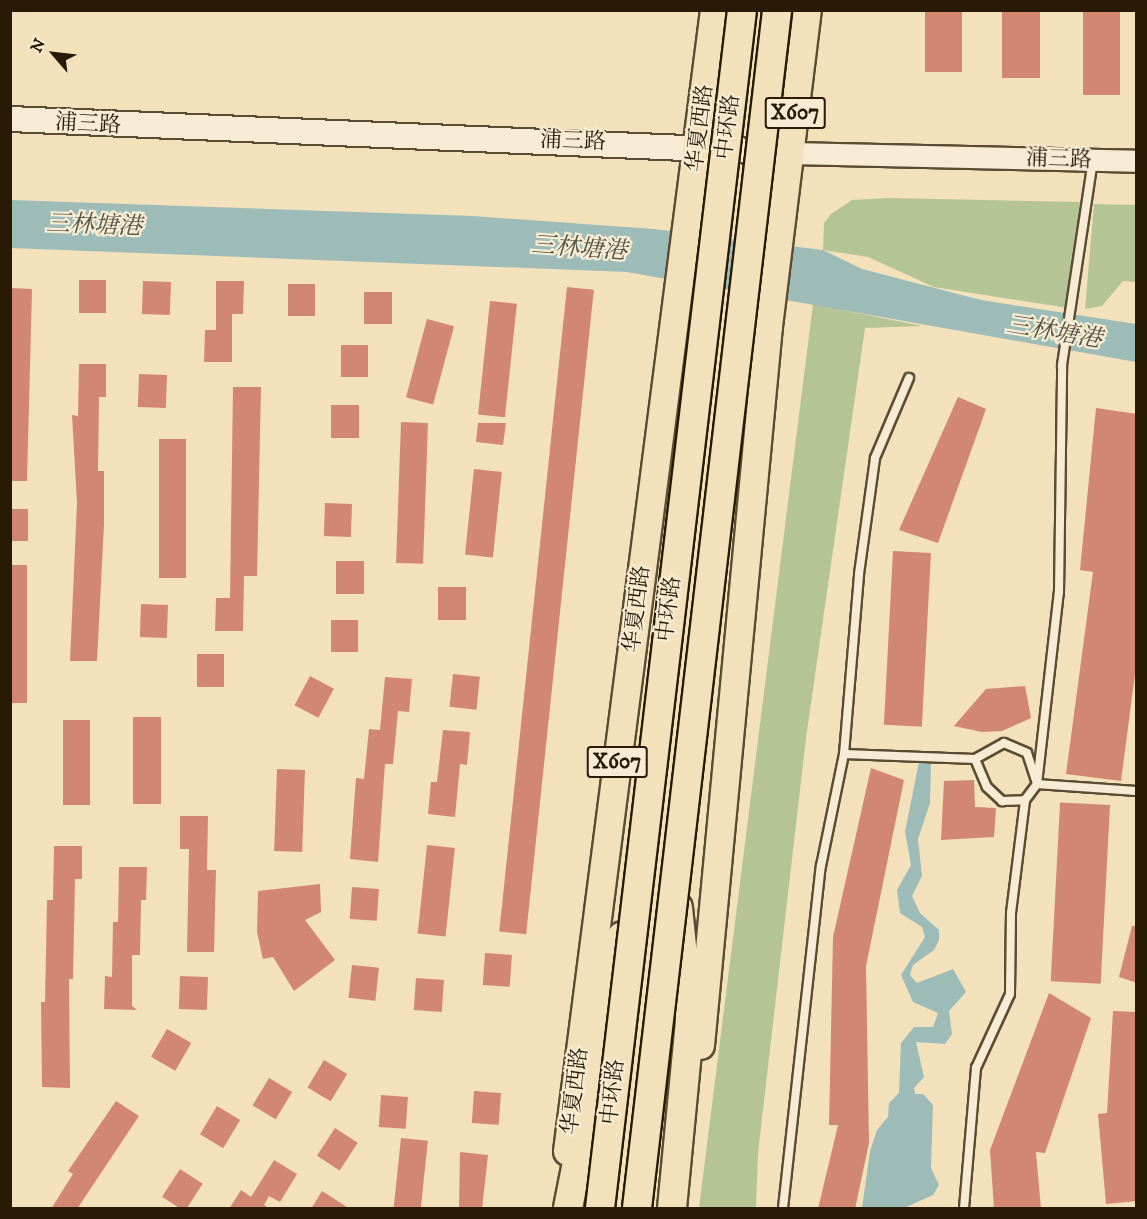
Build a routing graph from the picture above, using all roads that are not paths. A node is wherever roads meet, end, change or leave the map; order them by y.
1 (714, 10) edge
2 (742, 10) edge
3 (777, 10) edge
4 (807, 10) edge
5 (10, 119) edge
6 (697, 146) junction
7 (790, 153) junction
8 (1093, 160) junction
9 (1137, 161) edge
10 (909, 378) dead end
11 (844, 754) junction
12 (975, 759) junction
13 (1037, 784) junction
14 (1137, 791) edge
15 (1025, 800) junction
16 (637, 876) junction
17 (675, 879) junction
18 (560, 1209) edge
19 (568, 1209) edge
20 (600, 1209) edge
21 (637, 1209) edge
22 (672, 1209) edge
23 (684, 1209) edge
24 (783, 1209) edge
25 (964, 1209) edge

1 - 6 main road, 华夏西路 / X607
2 - 16 highway, 中环路, bridge
3 - 17 highway, 中环路, bridge
4 - 7 main road, X607
5 - 6 main road, 浦三路
6 - 7 main road, 浦三路
6 - 18 main road, 华夏西路 / X607
7 - 8 street, 浦三路
7 - 23 main road, X607
8 - 9 street, 浦三路
8 - 13 lane
10 - 11 lane
11 - 12 lane
11 - 24 lane
12 - 13 lane
12 - 15 lane
13 - 14 lane
13 - 15 lane
15 - 25 lane
16 - 19 highway, bridge
16 - 20 highway, 中环路, bridge
17 - 21 highway, 中环路, bridge
17 - 22 highway, bridge

